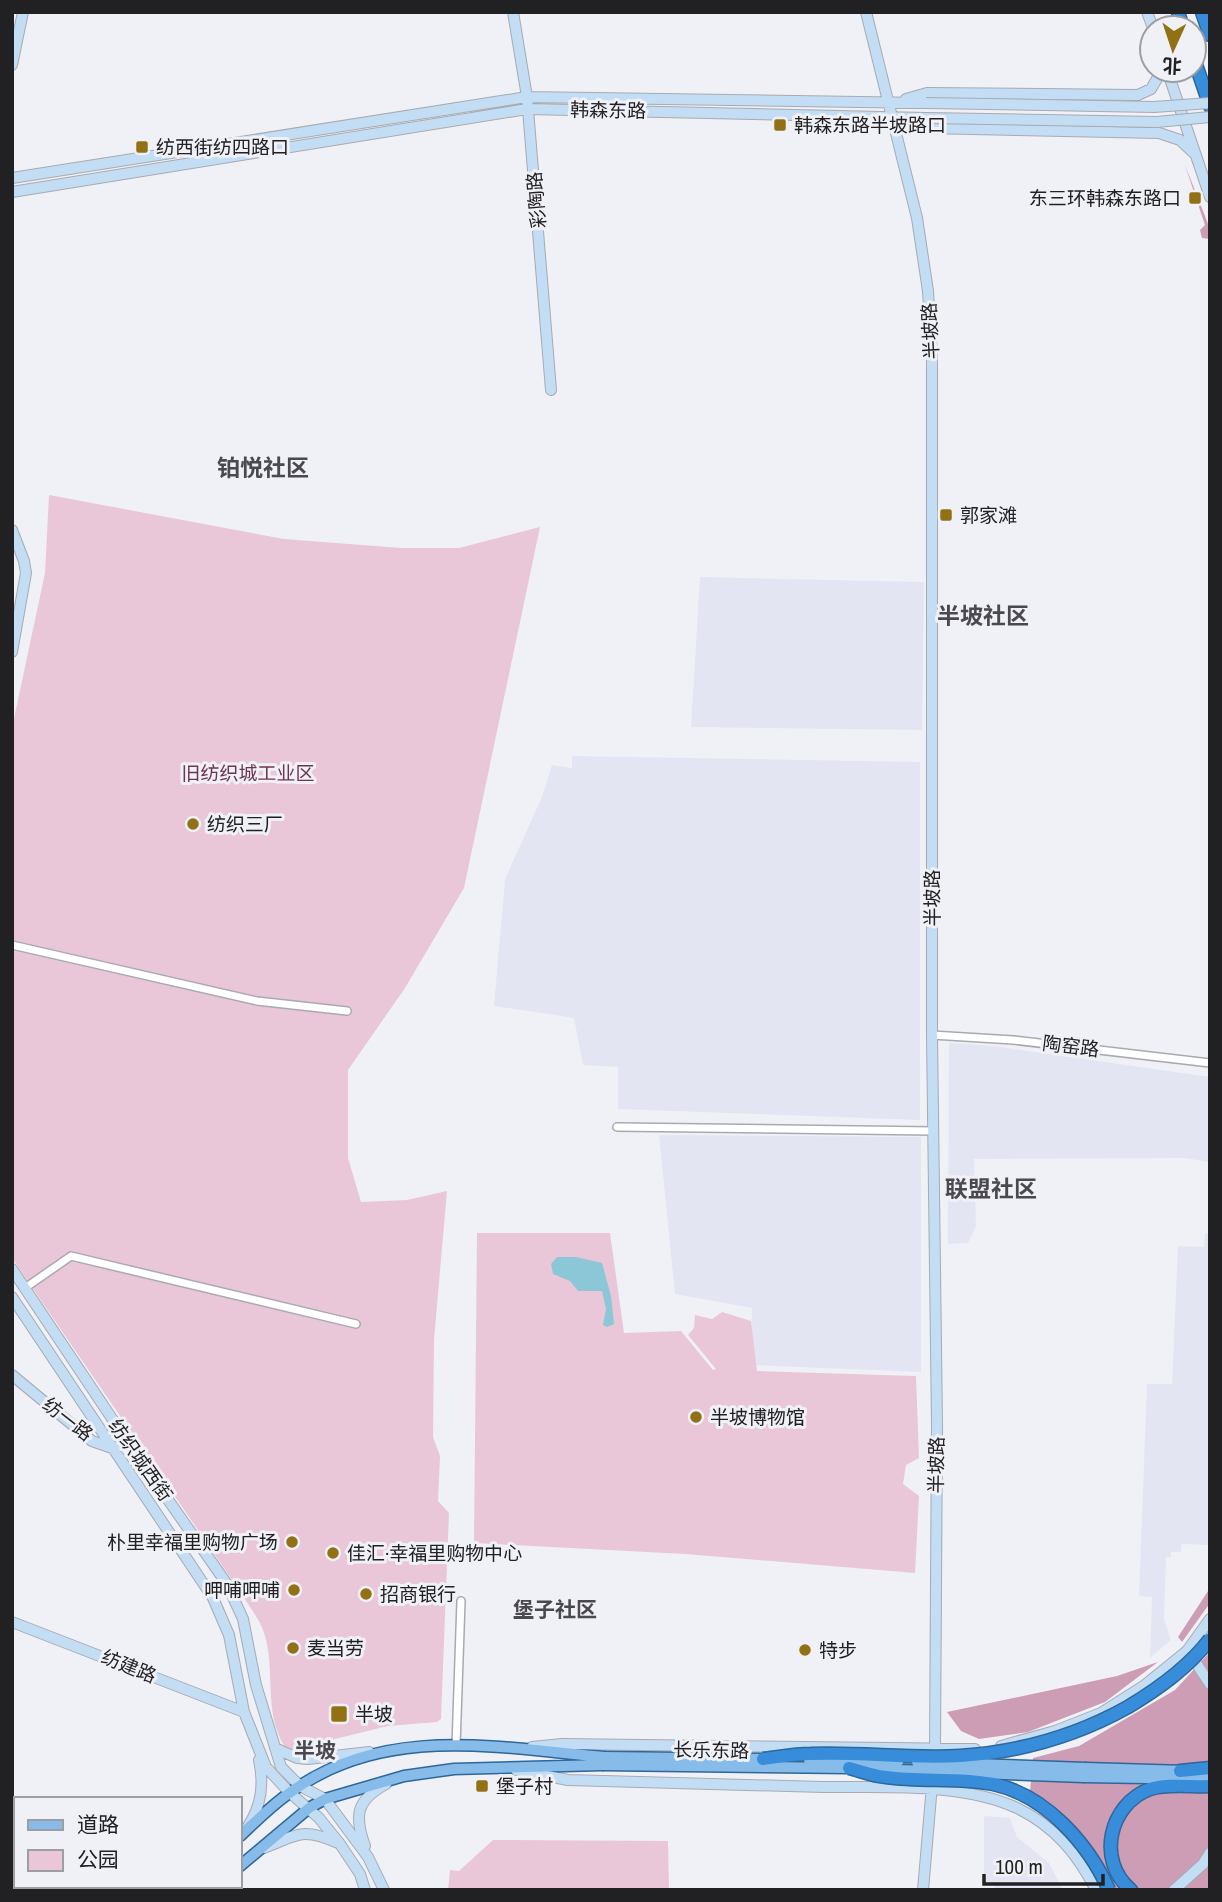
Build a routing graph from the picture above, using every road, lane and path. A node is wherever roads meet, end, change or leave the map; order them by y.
1 (23, 12) edge
2 (513, 12) edge
3 (866, 12) edge
4 (1202, 12) edge
5 (1210, 35) edge
6 (12, 65) edge
7 (1154, 84) edge
8 (1169, 84) edge
9 (1203, 84) edge
10 (527, 97) junction
11 (888, 104) junction
12 (1210, 105) edge
13 (527, 109) junction
14 (891, 117) junction
15 (1210, 117) edge
16 (1195, 154) junction
17 (12, 178) edge
18 (12, 192) edge
19 (1210, 197) edge
20 (551, 390) dead end
21 (12, 530) edge
22 (12, 652) edge
23 (12, 945) edge
24 (347, 1011) dead end
25 (932, 1035) junction
26 (1210, 1063) edge
27 (617, 1127) dead end
28 (933, 1131) junction
29 (12, 1269) edge
30 (24, 1288) junction
31 (12, 1297) edge
32 (356, 1324) dead end
33 (12, 1375) edge
34 (127, 1441) junction
35 (115, 1449) junction
36 (461, 1601) dead end
37 (1210, 1619) edge
38 (12, 1622) edge
39 (1210, 1639) edge
40 (1188, 1651) junction
41 (1210, 1684) edge
42 (244, 1712) junction
43 (255, 1742) junction
44 (456, 1746) junction
45 (275, 1748) junction
46 (513, 1749) junction
47 (935, 1750) junction
48 (376, 1751) junction
49 (763, 1759) junction
50 (603, 1761) junction
51 (849, 1768) junction
52 (512, 1769) junction
53 (1210, 1769) edge
54 (1180, 1770) joint
55 (404, 1776) junction
56 (1210, 1779) edge
57 (1210, 1786) edge
58 (294, 1789) junction
59 (931, 1790) junction
60 (325, 1799) junction
61 (309, 1808) junction
62 (242, 1833) edge
63 (242, 1834) edge
64 (341, 1844) junction
65 (257, 1851) junction
66 (1210, 1853) edge
67 (368, 1857) junction
68 (242, 1864) edge
69 (365, 1890) edge
70 (384, 1890) edge
71 (923, 1890) edge
72 (1096, 1890) edge
73 (1109, 1890) edge
74 (1131, 1890) edge
75 (1174, 1890) edge

1 - 6 main road
2 - 10 main road, 彩陶路
3 - 11 main road, 半坡路
4 - 5 highway
7 - 11 main road
8 - 16 main road
9 - 12 highway
10 - 11 main road, 韩森东路
10 - 13 main road, 彩陶路
10 - 17 main road, 韩森东路
11 - 12 main road, 韩森东路, bridge
11 - 14 main road, 半坡路
13 - 14 main road, 韩森东路
13 - 18 main road, 韩森东路
13 - 20 main road, 彩陶路
14 - 15 main road, 韩森东路, bridge
14 - 16 main road
14 - 25 main road, 半坡路
16 - 19 main road
21 - 22 main road
23 - 24 street
25 - 26 street, 陶窑路
25 - 28 main road, 半坡路
27 - 28 street
28 - 47 main road, 半坡路
29 - 30 main road, 纺织城西街
30 - 32 street
30 - 34 main road, 纺织城西街
31 - 35 main road, 纺织城西街
33 - 35 main road, 纺一路
34 - 35 main road, 纺一路
34 - 45 main road, 纺织城西街
35 - 42 main road, 纺织城西街
36 - 44 street
37 - 40 main road
38 - 42 main road, 纺建路
39 - 49 highway, bridge
40 - 41 main road
40 - 47 main road
42 - 43 main road, 纺织城西街
43 - 58 main road, 纺织城西街
43 - 62 main road
44 - 46 main road, 长乐东路
44 - 48 main road, 长乐东路
45 - 48 main road
45 - 58 main road, 纺织城西街
46 - 47 main road
46 - 50 main road, 长乐东路
47 - 59 main road, 半坡路
48 - 58 main road, 长乐东路
49 - 50 main road, 长乐东路, bridge
49 - 54 main road, 长乐东路, bridge
50 - 51 main road, 长乐东路, bridge
50 - 52 main road, 长乐东路
51 - 56 main road, 长乐东路, bridge
51 - 73 highway, bridge
52 - 55 main road, 长乐东路
52 - 59 main road
53 - 54 highway
55 - 60 main road, 长乐东路
55 - 67 main road
57 - 74 highway
58 - 60 main road, 纺织城西街
58 - 61 main road
58 - 63 main road, 长乐东路
59 - 71 main road, 半坡路
59 - 72 main road
60 - 61 main road, 长乐东路
60 - 67 main road
61 - 64 main road
61 - 65 main road, 长乐东路
64 - 65 main road
64 - 69 main road
65 - 68 main road, 长乐东路
66 - 75 main road
67 - 70 main road

